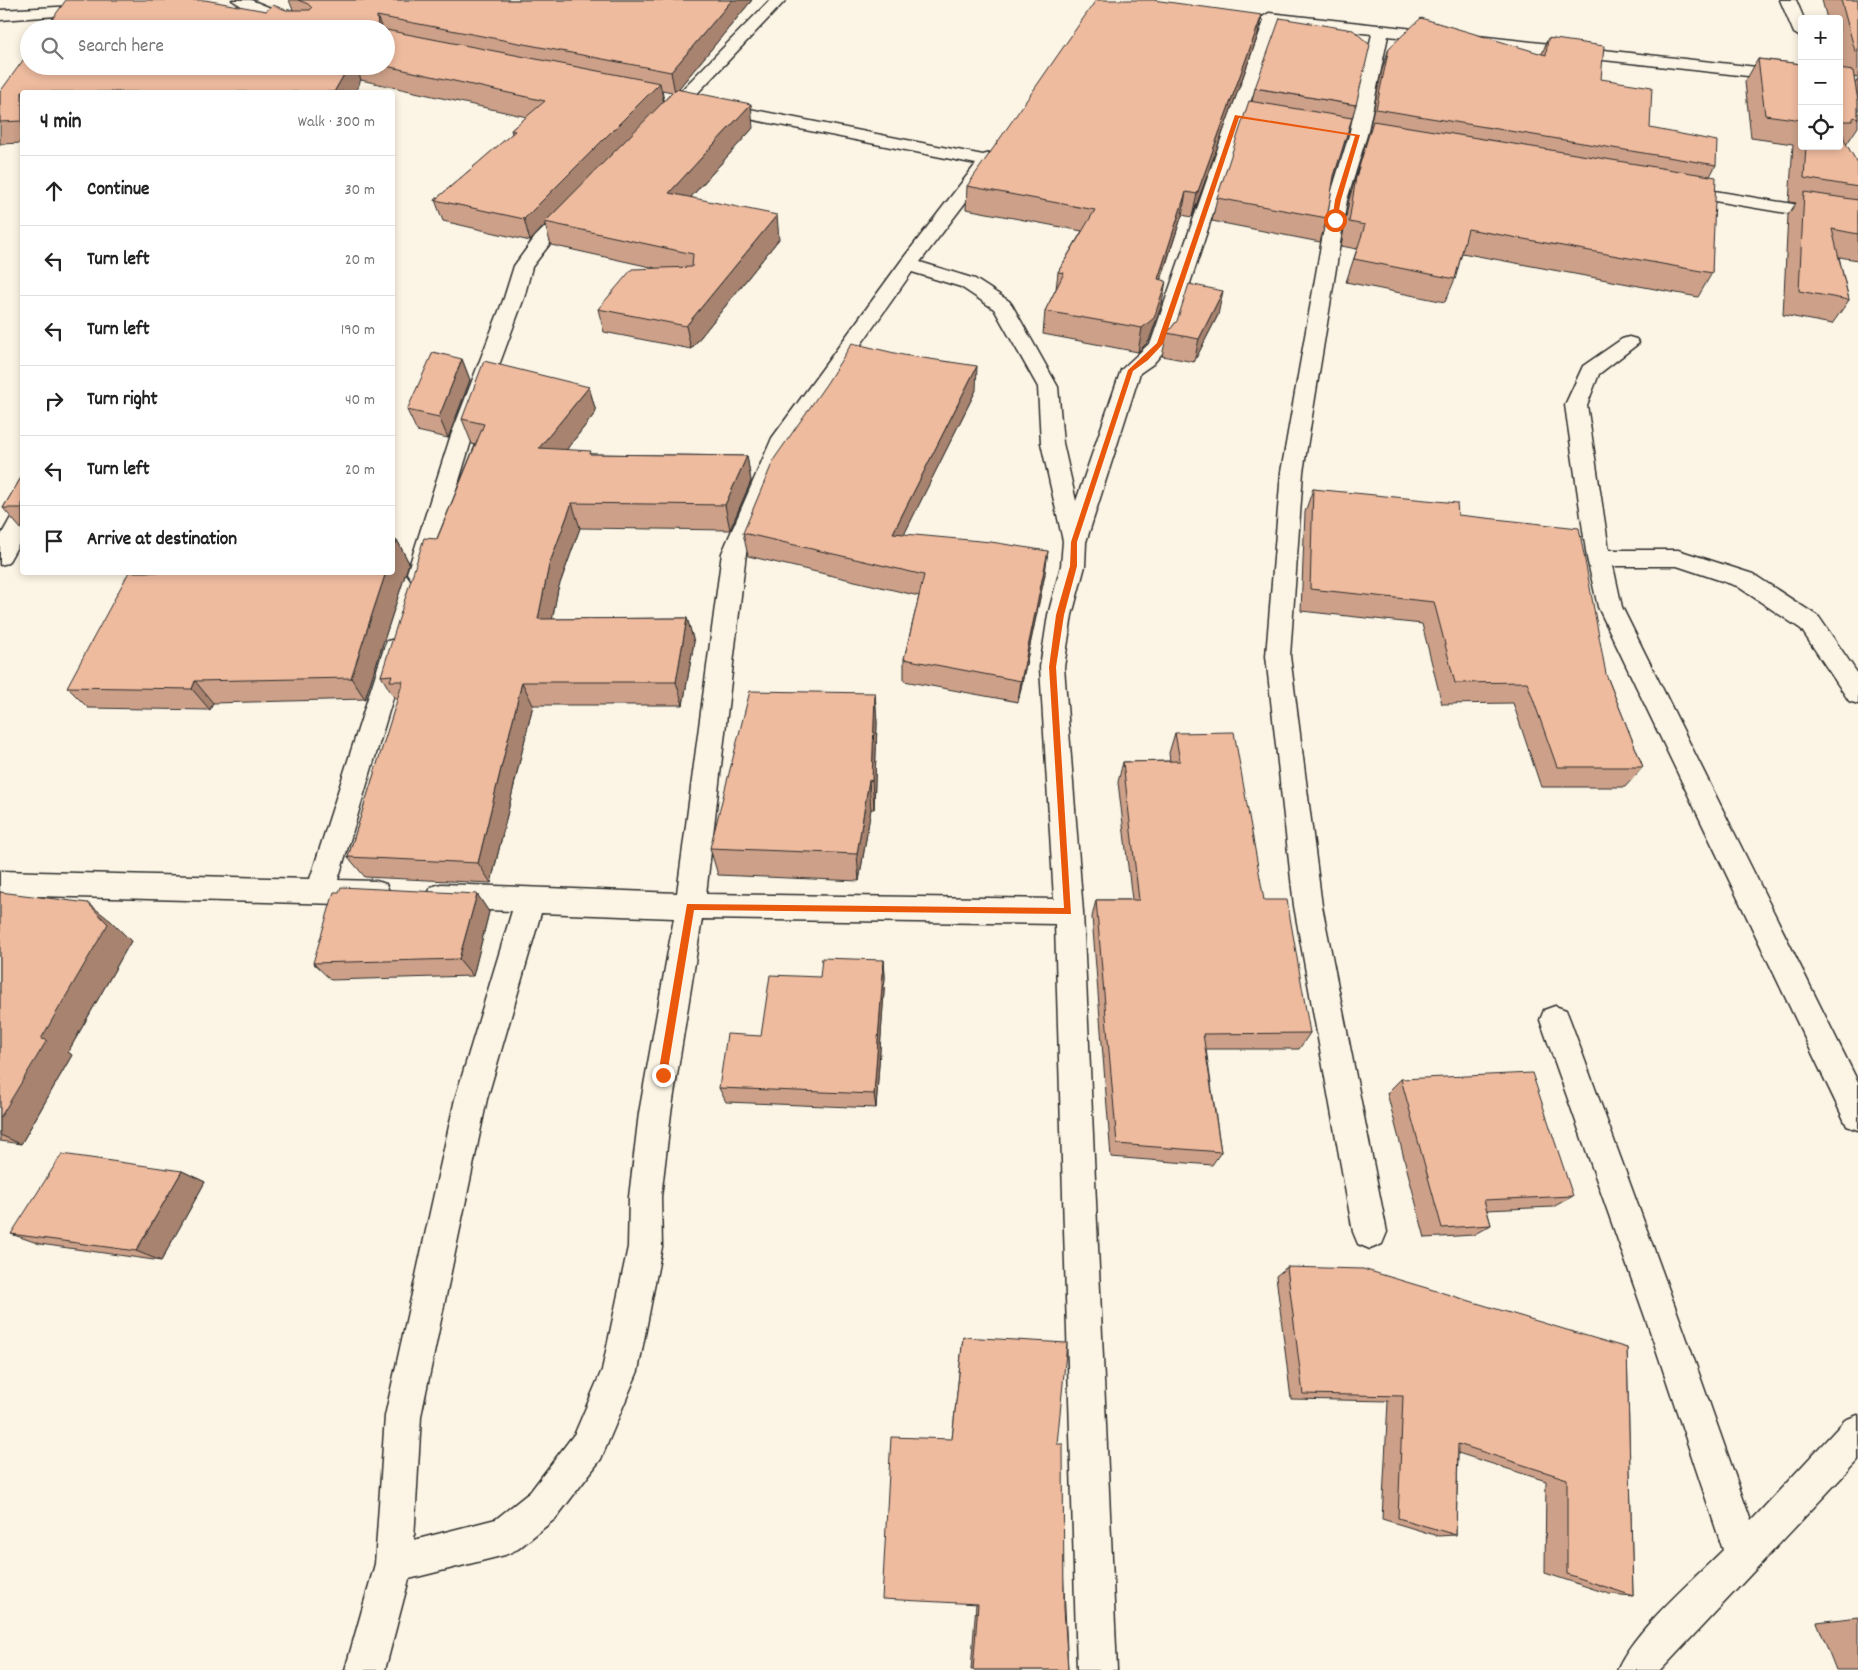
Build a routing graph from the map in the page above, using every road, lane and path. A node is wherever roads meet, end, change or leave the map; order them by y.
1 (240, 0) edge
2 (778, 0) edge
3 (1788, 0) edge
4 (112, 10) edge
5 (0, 15) edge
6 (284, 20) edge
7 (1798, 24) edge
8 (1381, 30) junction
9 (1798, 77) edge
10 (672, 99) junction
11 (654, 128) edge
12 (1004, 137) edge
13 (988, 161) junction
14 (1667, 188) edge
15 (591, 192) edge
16 (1858, 220) edge
17 (908, 265) junction
18 (1629, 343) dead end
19 (20, 522) edge
20 (1074, 542) junction
21 (0, 557) edge
22 (1598, 558) junction
23 (414, 589) edge
24 (403, 627) edge
25 (1858, 694) edge
26 (0, 883) edge
27 (321, 890) junction
28 (530, 900) junction
29 (690, 906) junction
30 (1068, 912) junction
31 (1555, 1020) dead end
32 (1858, 1115) edge
33 (1370, 1232) dead end
34 (1858, 1433) edge
35 (1744, 1556) junction
36 (394, 1564) junction
37 (365, 1670) edge
38 (1096, 1670) edge
39 (1637, 1670) edge

1 - 6 street
2 - 10 street
3 - 7 street
4 - 5 street
8 - 9 street
8 - 20 street
8 - 33 street
10 - 11 street
10 - 13 street
12 - 13 street
13 - 17 street
14 - 16 street
15 - 23 street
17 - 20 street
17 - 29 street
18 - 22 street
19 - 21 street
20 - 30 street
22 - 25 street
22 - 32 street
24 - 27 street
26 - 27 street
27 - 28 street
28 - 29 street
28 - 36 street
29 - 30 street
29 - 36 street
30 - 38 street
31 - 35 street
34 - 35 street
35 - 39 street
36 - 37 street

